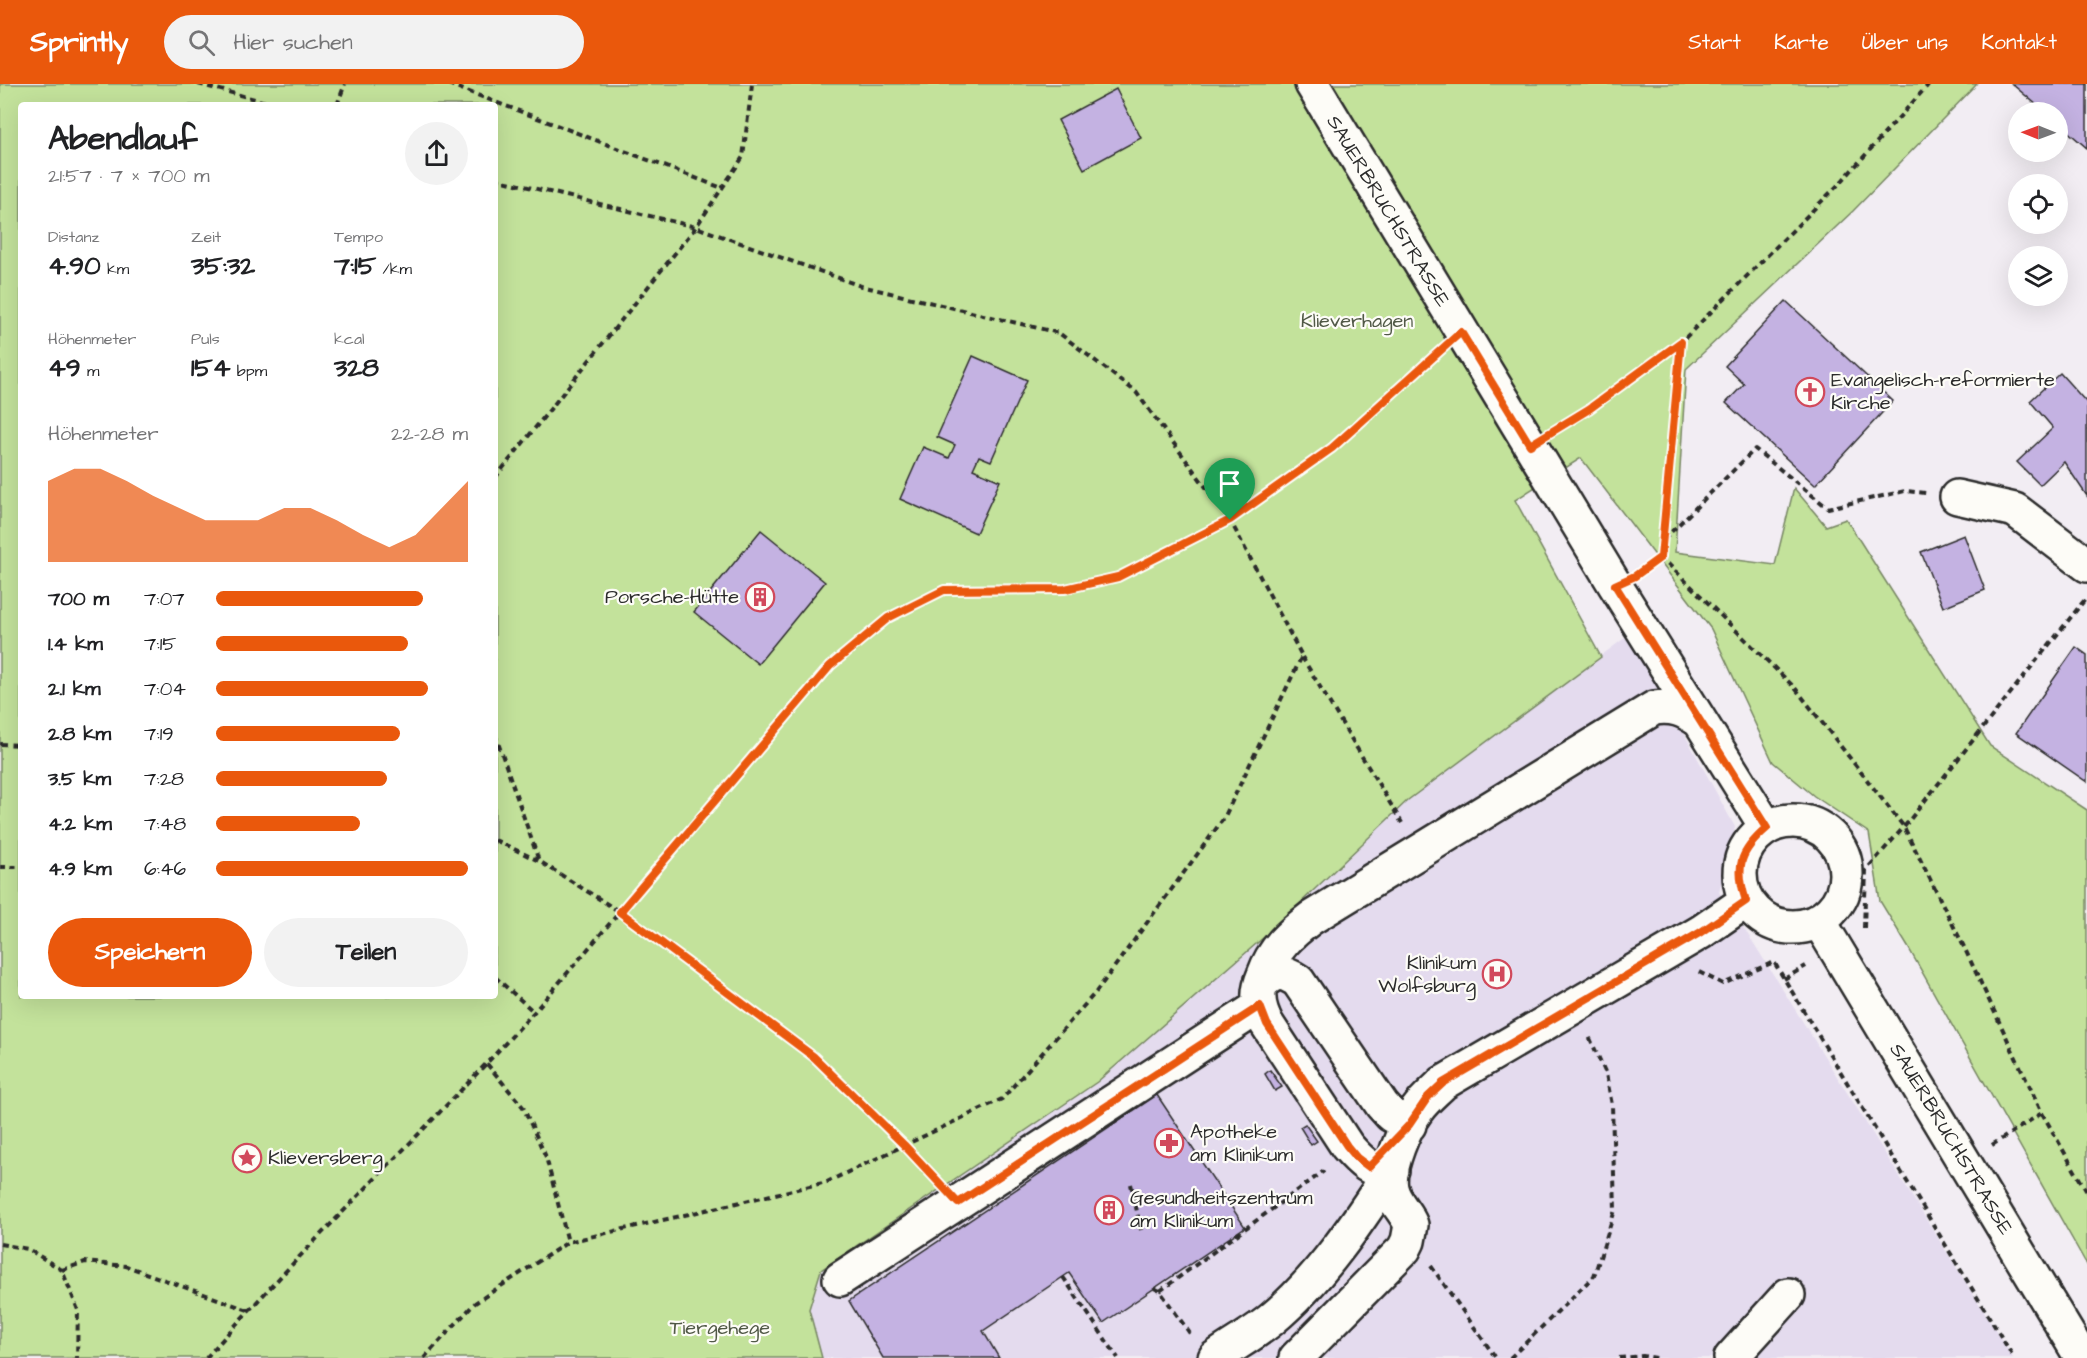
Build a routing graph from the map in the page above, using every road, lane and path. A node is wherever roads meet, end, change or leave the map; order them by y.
1 (198, 84) edge
2 (345, 84) edge
3 (448, 84) edge
4 (752, 84) edge
5 (1312, 84) edge
6 (1929, 84) edge
7 (266, 102) edge
8 (338, 102) edge
9 (495, 102) edge
10 (498, 103) edge
11 (498, 180) edge
12 (722, 188) junction
13 (696, 227) junction
14 (1461, 332) junction
15 (1681, 342) junction
16 (1530, 445) junction
17 (498, 474) edge
18 (1957, 497) joint
19 (1230, 520) junction
20 (1664, 539) junction
21 (1661, 557) junction
22 (2087, 565) edge
23 (1615, 585) junction
24 (2087, 597) edge
25 (1302, 656) junction
26 (1700, 721) junction
27 (498, 743) edge
28 (0, 744) edge
29 (18, 745) edge
30 (1904, 827) junction
31 (1767, 828) junction
32 (498, 841) edge
33 (1420, 853) junction
34 (539, 861) junction
35 (0, 867) edge
36 (18, 867) edge
37 (1746, 901) junction
38 (620, 912) junction
39 (1819, 921) junction
40 (1694, 969) dead end
41 (498, 980) edge
42 (1260, 995) junction
43 (1572, 1006) junction
44 (534, 1012) junction
45 (487, 1064) junction
46 (2042, 1113) junction
47 (1409, 1125) junction
48 (904, 1145) junction
49 (1964, 1162) junction
50 (1380, 1168) junction
51 (1131, 1184) dead end
52 (2087, 1192) edge
53 (958, 1203) junction
54 (1141, 1230) dead end
55 (1410, 1236) junction
56 (568, 1242) junction
57 (0, 1244) edge
58 (62, 1270) junction
59 (1063, 1277) dead end
60 (840, 1279) dead end
61 (1154, 1288) dead end
62 (1160, 1291) junction
63 (1788, 1295) dead end
64 (248, 1310) junction
65 (1204, 1348) edge
66 (77, 1358) edge
67 (206, 1358) edge
68 (424, 1358) edge
69 (1118, 1358) edge
70 (1296, 1358) edge
71 (1496, 1358) edge
72 (1510, 1358) edge
73 (1619, 1358) edge
74 (1657, 1358) edge
75 (1731, 1358) edge
76 (2014, 1358) edge
77 (2082, 1358) edge

1 - 7 path
2 - 8 path
3 - 9 path
4 - 12 path
5 - 14 street, SAUERBRUCHSTRASSE
6 - 15 path
10 - 12 path
11 - 13 path
12 - 13 path
13 - 17 path
13 - 19 path
14 - 16 street, SAUERBRUCHSTRASSE
14 - 19 path
15 - 16 path
15 - 20 path
16 - 23 street, SAUERBRUCHSTRASSE
18 - 20 path
18 - 22 street
19 - 25 path
19 - 38 path
20 - 21 path
21 - 23 path
21 - 30 path
23 - 26 street, SAUERBRUCHSTRASSE
24 - 30 path
25 - 33 path
25 - 48 path
26 - 31 street, SAUERBRUCHSTRASSE
26 - 33 street
27 - 34 path
28 - 29 path
30 - 46 path
31 - 37 street
31 - 39 street
32 - 34 path
33 - 42 street
34 - 38 path
35 - 36 path
37 - 39 street
37 - 43 street
38 - 44 path
38 - 48 path
39 - 49 street, SAUERBRUCHSTRASSE
40 - 76 path
41 - 44 path
42 - 47 street
42 - 50 street
42 - 53 street
43 - 47 street
43 - 72 path
44 - 45 path
45 - 56 path
45 - 64 path
46 - 49 path
46 - 52 path
47 - 50 street
48 - 53 path
48 - 56 path
49 - 77 street, SAUERBRUCHSTRASSE
50 - 55 street
50 - 62 path
50 - 65 street
51 - 54 path
53 - 60 street
55 - 70 street
55 - 71 path
56 - 68 path
57 - 58 path
58 - 64 path
58 - 66 path
59 - 69 path
61 - 62 path
62 - 65 path
63 - 75 street
64 - 67 path
73 - 74 path

